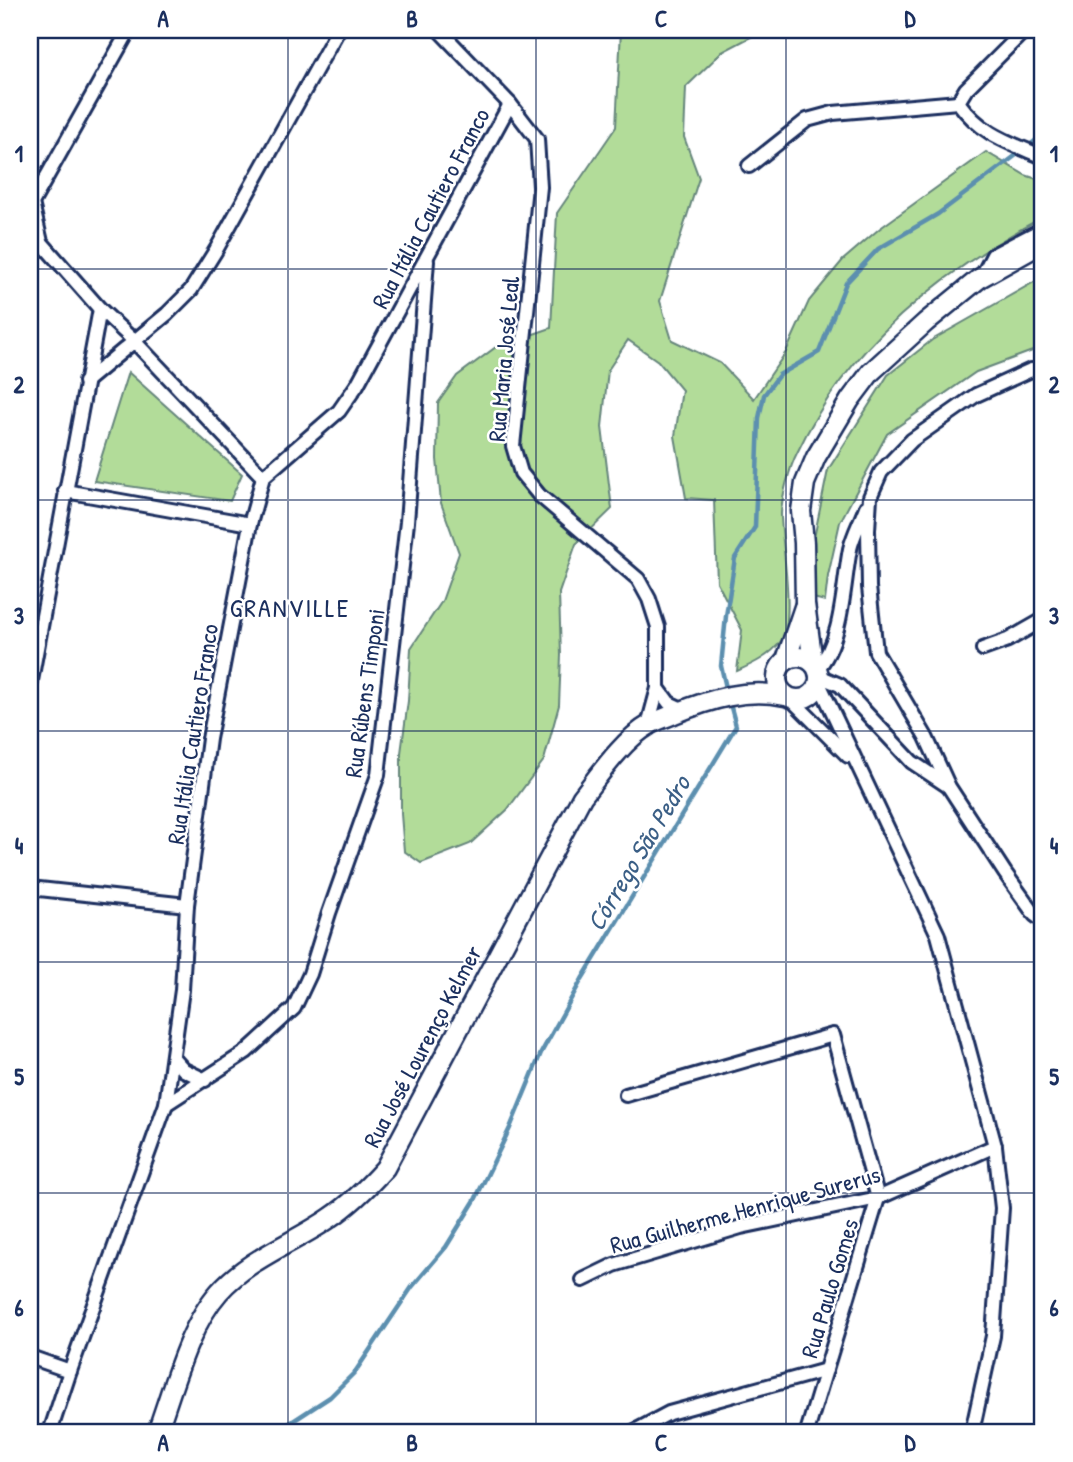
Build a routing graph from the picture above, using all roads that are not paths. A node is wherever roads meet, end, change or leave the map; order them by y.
1 (130, 30) edge
2 (338, 30) edge
3 (439, 30) edge
4 (1025, 30) edge
5 (958, 102) junction
6 (510, 104) junction
7 (1043, 157) edge
8 (749, 166) dead end
9 (1043, 229) edge
10 (1043, 243) edge
11 (427, 257) junction
12 (980, 278) junction
13 (100, 309) junction
14 (134, 341) junction
15 (1043, 372) edge
16 (85, 382) junction
17 (263, 477) junction
18 (65, 491) junction
19 (870, 497) junction
20 (250, 524) junction
21 (805, 604) junction
22 (1043, 620) edge
23 (983, 649) dead end
24 (782, 666) junction
25 (817, 673) junction
26 (30, 686) edge
27 (659, 688) junction
28 (736, 694) junction
29 (788, 697) junction
30 (684, 710) junction
31 (648, 725) junction
32 (856, 764) junction
33 (949, 787) junction
34 (30, 888) edge
35 (187, 905) junction
36 (1043, 921) edge
37 (174, 1059) junction
38 (205, 1080) junction
39 (626, 1095) dead end
40 (166, 1104) junction
41 (995, 1146) junction
42 (878, 1198) junction
43 (583, 1280) dead end
44 (30, 1357) edge
45 (826, 1370) junction
46 (70, 1371) junction
47 (50, 1432) edge
48 (157, 1432) edge
49 (634, 1432) edge
50 (807, 1432) edge
51 (972, 1432) edge

1 - 13 street
2 - 14 street
3 - 6 street, Rua Maria José Leal
4 - 5 street
5 - 7 street
5 - 8 street
6 - 11 street, Rua Itália Cautiero Franco
6 - 27 street, Rua Maria José Leal
9 - 12 street
10 - 12 main road
11 - 17 street, Rua Itália Cautiero Franco
11 - 38 street, Rua Rúbens Timponi
12 - 21 main road
13 - 14 street
13 - 16 street
14 - 16 street
14 - 17 street
15 - 19 street
16 - 18 street
17 - 20 street, Rua Itália Cautiero Franco
18 - 20 street
18 - 26 street
19 - 25 street
19 - 33 street
20 - 35 street, Rua Itália Cautiero Franco
21 - 24 main road
21 - 25 main road
22 - 23 street
24 - 25 main road
24 - 28 main road, Rua José Lourenço Kelmer
24 - 29 main road
25 - 29 main road
25 - 32 street
25 - 33 street
27 - 30 street
27 - 31 street, Rua Maria José Leal
28 - 29 main road, Rua José Lourenço Kelmer
28 - 30 main road, Rua José Lourenço Kelmer
29 - 32 street
30 - 31 main road, Rua José Lourenço Kelmer
31 - 48 main road, Rua José Lourenço Kelmer
32 - 41 street
33 - 36 street
34 - 35 street
35 - 37 street, Rua Itália Cautiero Franco
37 - 38 street
37 - 40 street, Rua Itália Cautiero Franco
38 - 40 street, Rua Rúbens Timponi
39 - 42 street, Rua Paulo Gomes
40 - 46 street, Rua Itália Cautiero Franco
41 - 42 street, Rua Guilherme Henrique Surerus
41 - 51 street
42 - 43 street, Rua Guilherme Henrique Surerus
42 - 45 street, Rua Paulo Gomes
44 - 46 street
45 - 49 street
45 - 50 street, Rua Paulo Gomes
46 - 47 street, Rua Itália Cautiero Franco

